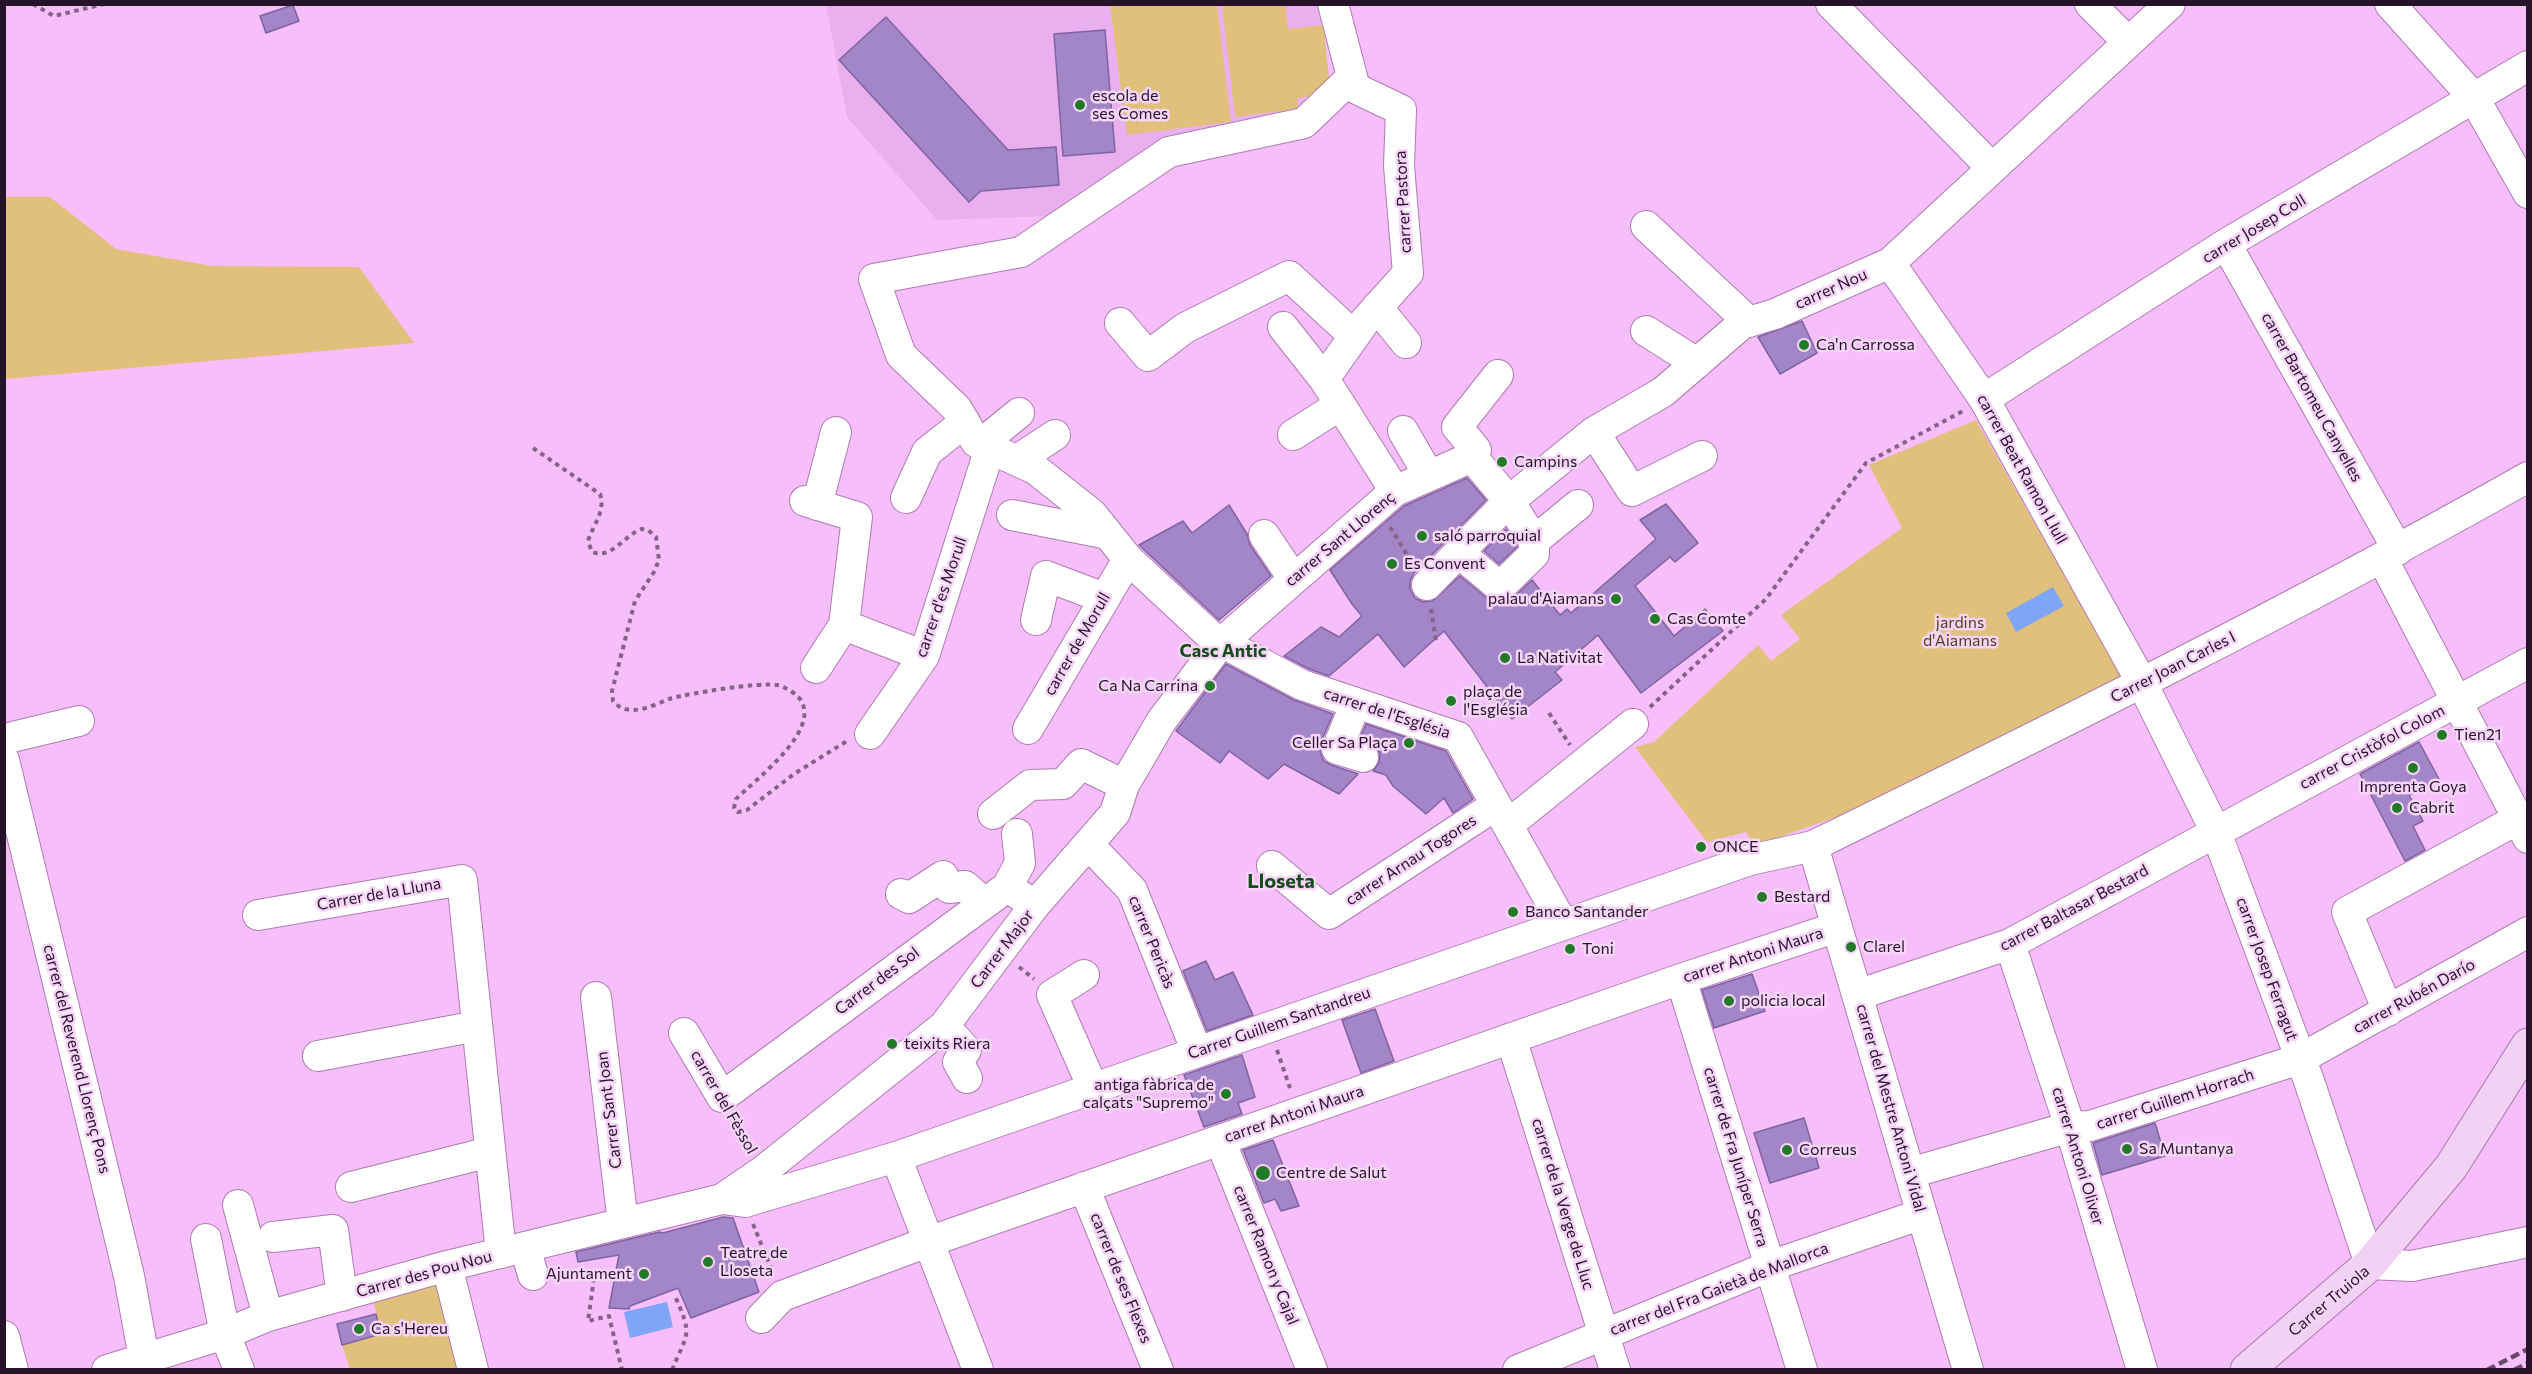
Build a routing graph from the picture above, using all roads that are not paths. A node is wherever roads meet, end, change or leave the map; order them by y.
1 (1332, 4) edge
2 (1831, 4) edge
3 (2090, 4) edge
4 (2170, 4) edge
5 (2390, 4) edge
6 (2128, 42) junction
7 (2528, 66) edge
8 (1352, 77) junction
9 (2474, 98) junction
10 (1992, 168) junction
11 (2528, 193) edge
12 (1646, 226) dead end
13 (2226, 244) junction
14 (1890, 263) junction
15 (1377, 307) junction
16 (1749, 322) junction
17 (1120, 323) dead end
18 (1283, 327) dead end
19 (1646, 331) dead end
20 (1354, 336) junction
21 (1406, 343) dead end
22 (1697, 363) junction
23 (1498, 375) dead end
24 (1324, 379) junction
25 (1984, 399) junction
26 (1341, 405) junction
27 (1019, 412) dead end
28 (1403, 431) dead end
29 (836, 432) dead end
30 (1594, 432) junction
31 (1055, 435) dead end
32 (1293, 435) dead end
33 (978, 438) junction
34 (1702, 456) dead end
35 (1472, 457) junction
36 (1017, 460) junction
37 (1429, 476) junction
38 (2528, 477) edge
39 (906, 498) dead end
40 (1386, 499) junction
41 (1509, 501) junction
42 (1578, 505) dead end
43 (1012, 515) dead end
44 (1108, 534) junction
45 (1264, 535) dead end
46 (1534, 541) junction
47 (1459, 553) junction
48 (2390, 554) junction
49 (1128, 559) junction
50 (1293, 578) junction
51 (1427, 585) road end
52 (1104, 598) junction
53 (1036, 620) dead end
54 (844, 625) junction
55 (1221, 643) junction
56 (924, 656) junction
57 (2528, 663) edge
58 (816, 668) dead end
59 (2142, 683) junction
60 (2456, 702) junction
61 (1356, 703) junction
62 (79, 721) dead end
63 (1632, 724) road end
64 (1028, 729) dead end
65 (870, 734) road end
66 (4, 739) edge
67 (1363, 757) dead end
68 (4, 760) edge
69 (1124, 785) junction
70 (993, 814) dead end
71 (1503, 814) junction
72 (2523, 829) edge
73 (2216, 832) junction
74 (1017, 834) dead end
75 (1088, 844) junction
76 (1813, 846) junction
77 (1272, 866) dead end
78 (901, 894) dead end
79 (995, 895) junction
80 (1035, 905) junction
81 (258, 915) dead end
82 (1563, 924) junction
83 (1837, 927) junction
84 (2528, 932) edge
85 (2010, 944) junction
86 (1084, 975) dead end
87 (1681, 979) junction
88 (1857, 995) junction
89 (596, 998) dead end
90 (2388, 1011) junction
91 (477, 1026) junction
92 (944, 1026) junction
93 (684, 1033) dead end
94 (1511, 1038) junction
95 (2528, 1045) edge
96 (1197, 1052) junction
97 (318, 1056) dead end
98 (2300, 1059) junction
99 (967, 1078) dead end
100 (1093, 1088) junction
101 (722, 1097) joint
102 (2070, 1127) junction
103 (1220, 1140) junction
104 (490, 1152) junction
105 (896, 1157) junction
106 (1910, 1173) junction
107 (351, 1187) dead end
108 (1084, 1187) junction
109 (733, 1201) junction
110 (238, 1205) dead end
111 (1922, 1214) junction
112 (623, 1223) junction
113 (273, 1237) dead end
114 (206, 1239) dead end
115 (928, 1242) junction
116 (2528, 1242) edge
117 (519, 1258) junction
118 (2370, 1264) junction
119 (447, 1266) junction
120 (1770, 1266) junction
121 (342, 1296) junction
122 (268, 1316) junction
123 (761, 1318) dead end
124 (225, 1334) junction
125 (1604, 1334) junction
126 (4, 1336) edge
127 (146, 1364) edge
128 (13, 1370) edge
129 (107, 1370) edge
130 (239, 1370) edge
131 (473, 1370) edge
132 (978, 1370) edge
133 (1158, 1370) edge
134 (1312, 1370) edge
135 (1518, 1370) edge
136 (1614, 1370) edge
137 (1802, 1370) edge
138 (1968, 1370) edge
139 (2142, 1370) edge
140 (2247, 1370) edge

1 - 8 street
2 - 10 street
3 - 6 street
4 - 6 street, carrer Nou
5 - 9 street
6 - 10 street, carrer Nou
7 - 9 street, carrer Josep Coll
8 - 15 street, carrer Pastora
8 - 33 street
9 - 11 street
9 - 13 street, carrer Josep Coll
10 - 14 street, carrer Nou
12 - 16 street
13 - 25 street, carrer Josep Coll
13 - 48 street, carrer Bartomeu Canyelles
14 - 16 street, carrer Nou
14 - 25 street, carrer Beat Ramon Llull
15 - 20 street, carrer Pastora
15 - 21 street
16 - 22 street, carrer Nou
17 - 20 street
18 - 24 street
19 - 22 street
20 - 24 street, carrer Pastora
22 - 30 street, carrer Nou
23 - 35 street
24 - 26 street
25 - 59 street, carrer Beat Ramon Llull
26 - 32 street
26 - 40 street
27 - 33 street
28 - 37 street
29 - 54 street
30 - 34 street
30 - 41 street, carrer Nou
31 - 36 street
33 - 36 street
33 - 39 street
33 - 56 street, carrer d'es Morull
35 - 37 street, carrer Sant Llorenç
35 - 41 street
36 - 44 street
37 - 40 street, carrer Sant Llorenç
38 - 48 street, Carrer Joan Carles I
40 - 50 street, carrer Sant Llorenç
41 - 46 street
41 - 47 street, carrer Nou
42 - 46 street
43 - 44 street
44 - 49 street
45 - 50 street
46 - 47 street
47 - 51 street, carrer Nou
48 - 59 street, Carrer Joan Carles I
48 - 60 street, carrer Bartomeu Canyelles
49 - 52 street, carrer de Morull
49 - 55 street
50 - 55 street, carrer Sant Llorenç
52 - 53 street
52 - 64 street, carrer de Morull
54 - 56 street
54 - 58 street
55 - 61 street, carrer de l'Església
55 - 69 street, Carrer Major
56 - 65 street, carrer d'es Morull
57 - 60 street, carrer Cristòfol Colom
59 - 73 street, carrer Josep Ferragut
59 - 76 street, Carrer Joan Carles I
60 - 72 street, carrer Bartomeu Canyelles
60 - 73 street, carrer Cristòfol Colom
61 - 67 street, carrer de l'Església
61 - 71 street, carrer de l'Església
62 - 66 street
63 - 71 street
68 - 127 street, carrer del Reverend Llorenç Pons
69 - 70 street
69 - 75 street, Carrer Major
71 - 77 street, carrer Arnau Togores
71 - 82 street, carrer de l'Església
72 - 90 street
73 - 85 street, carrer Baltasar Bestard
73 - 98 street, carrer Josep Ferragut
74 - 79 street
75 - 80 street, Carrer Major
75 - 96 street, carrer Pericàs
76 - 82 street, Carrer Guillem Santandreu
76 - 83 street, carrer del Mestre Antoni Vidal
78 - 79 street
79 - 80 street
79 - 101 street, Carrer des Sol
80 - 92 street, Carrer Major
81 - 91 street, Carrer de la Lluna
82 - 96 street, Carrer Guillem Santandreu
83 - 87 street, carrer Antoni Maura
83 - 88 street, carrer del Mestre Antoni Vidal
84 - 90 street, carrer Rubén Darío
85 - 88 street, carrer Baltasar Bestard
85 - 102 street, carrer Antoni Oliver
86 - 100 street
87 - 94 street, carrer Antoni Maura
87 - 120 street, carrer de Fra Juníper Serra
88 - 106 street, carrer del Mestre Antoni Vidal
89 - 112 street, Carrer Sant Joan
90 - 98 street, carrer Rubén Darío
91 - 97 street
91 - 104 street, Carrer de la Lluna
92 - 99 street
92 - 109 street, Carrer Major
93 - 101 street, carrer del Fèssol
94 - 103 street, carrer Antoni Maura
94 - 125 street, carrer de la Verge de Lluc
95 - 118 main road
96 - 100 street, Carrer Guillem Santandreu
98 - 102 street, carrer Guillem Horrach
98 - 118 street, carrer Josep Ferragut
100 - 105 street, Carrer Guillem Santandreu
102 - 106 street, carrer Guillem Horrach
102 - 139 street, carrer Antoni Oliver
103 - 108 street, carrer Antoni Maura
103 - 134 street, carrer Ramon y Cajal
104 - 107 street
104 - 117 street, Carrer de la Lluna
105 - 109 street, Carrer Guillem Santandreu
105 - 115 street
106 - 111 street, carrer del Mestre Antoni Vidal
108 - 115 street, carrer Antoni Maura
108 - 133 street, carrer de ses Flexes
109 - 112 street, Carrer des Pou Nou
110 - 122 street
111 - 120 street, carrer del Fra Gaietà de Mallorca
111 - 138 street, carrer del Mestre Antoni Vidal
112 - 117 street, Carrer des Pou Nou
113 - 121 street
114 - 124 street
115 - 123 street, carrer Antoni Maura
115 - 132 street
116 - 118 street, Carrer Truiola
117 - 119 street, Carrer des Pou Nou
118 - 140 main road, Carrer Truiola
119 - 121 street, Carrer des Pou Nou
119 - 131 street
120 - 125 street, carrer del Fra Gaietà de Mallorca
120 - 137 street, carrer de Fra Juníper Serra
121 - 122 street, Carrer des Pou Nou
122 - 124 street, Carrer des Pou Nou
124 - 127 street, Carrer des Pou Nou
124 - 130 street
125 - 135 street, carrer del Fra Gaietà de Mallorca
125 - 136 street, carrer de la Verge de Lluc
126 - 128 street
127 - 129 street, Carrer des Pou Nou

